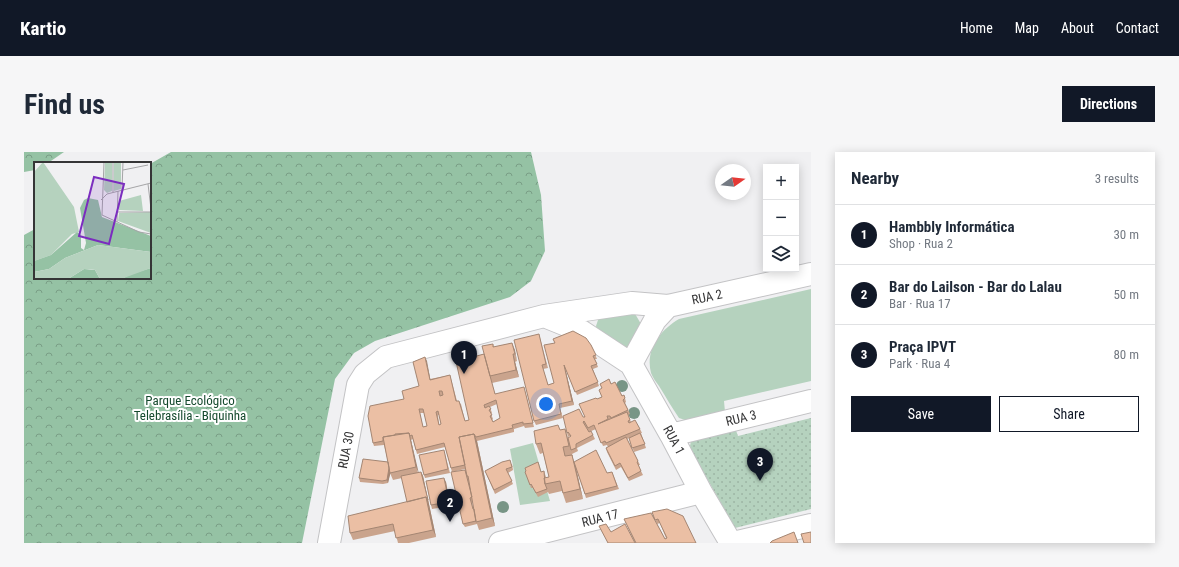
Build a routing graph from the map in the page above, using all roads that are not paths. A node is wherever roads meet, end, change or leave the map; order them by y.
1 (811, 274) edge
2 (632, 303) junction
3 (668, 306) junction
4 (602, 307) junction
5 (544, 316) junction
6 (646, 337) junction
7 (623, 359) junction
8 (376, 365) joint
9 (811, 401) edge
10 (672, 435) junction
11 (701, 492) junction
12 (811, 525) edge
13 (329, 543) edge
14 (500, 543) edge
15 (732, 543) edge

1 - 3 street, RUA 2
2 - 3 street, RUA 2
2 - 4 street, RUA 2
2 - 6 street
3 - 6 street
4 - 5 street, RUA 2
4 - 7 street
5 - 7 street
5 - 8 street, RUA 2
6 - 7 street
7 - 10 street, RUA 1
8 - 13 street, RUA 30
9 - 10 street, RUA 3
10 - 11 street, RUA 1
11 - 14 street, RUA 17
11 - 15 street, RUA 1
12 - 15 street

